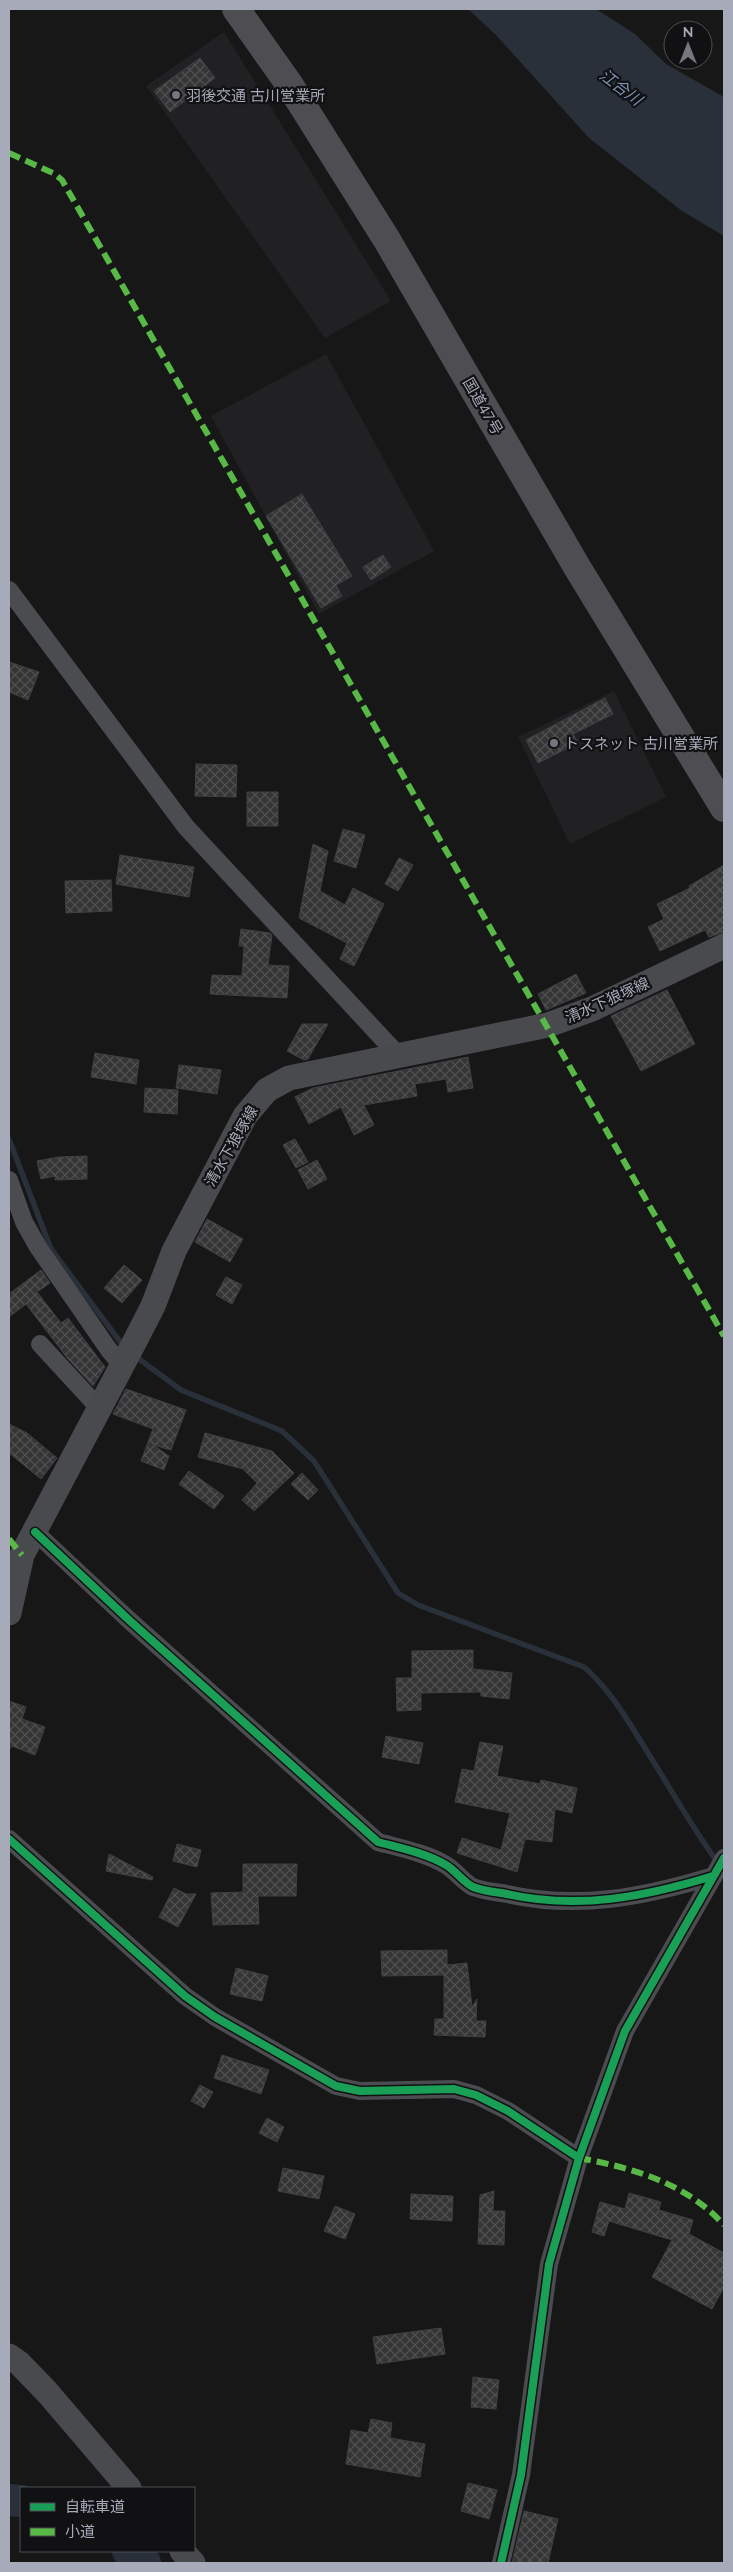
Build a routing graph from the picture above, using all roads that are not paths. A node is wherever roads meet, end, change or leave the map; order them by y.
1 (236, 9) edge
2 (9, 590) edge
3 (724, 808) edge
4 (724, 946) edge
5 (398, 1055) junction
6 (9, 1180) edge
7 (9, 1206) edge
8 (16, 1221) edge
9 (40, 1344) dead end
10 (128, 1355) junction
11 (99, 1408) junction
12 (35, 1532) junction
13 (9, 1613) edge
14 (9, 1839) edge
15 (719, 1866) edge
16 (579, 2158) junction
17 (9, 2356) edge
18 (128, 2487) edge
19 (183, 2552) edge
20 (193, 2563) edge
21 (501, 2563) edge

1 - 3 highway, 国道47号
2 - 5 street
4 - 5 main road, 清水下狼塚線
5 - 10 main road, 清水下狼塚線
6 - 8 street
7 - 8 street
8 - 10 street
9 - 11 street
10 - 11 main road, 清水下狼塚線
11 - 12 main road, 清水下狼塚線
12 - 13 main road, 清水下狼塚線
12 - 15 street
14 - 16 street
15 - 16 street
16 - 21 street
17 - 18 main road
19 - 20 main road

